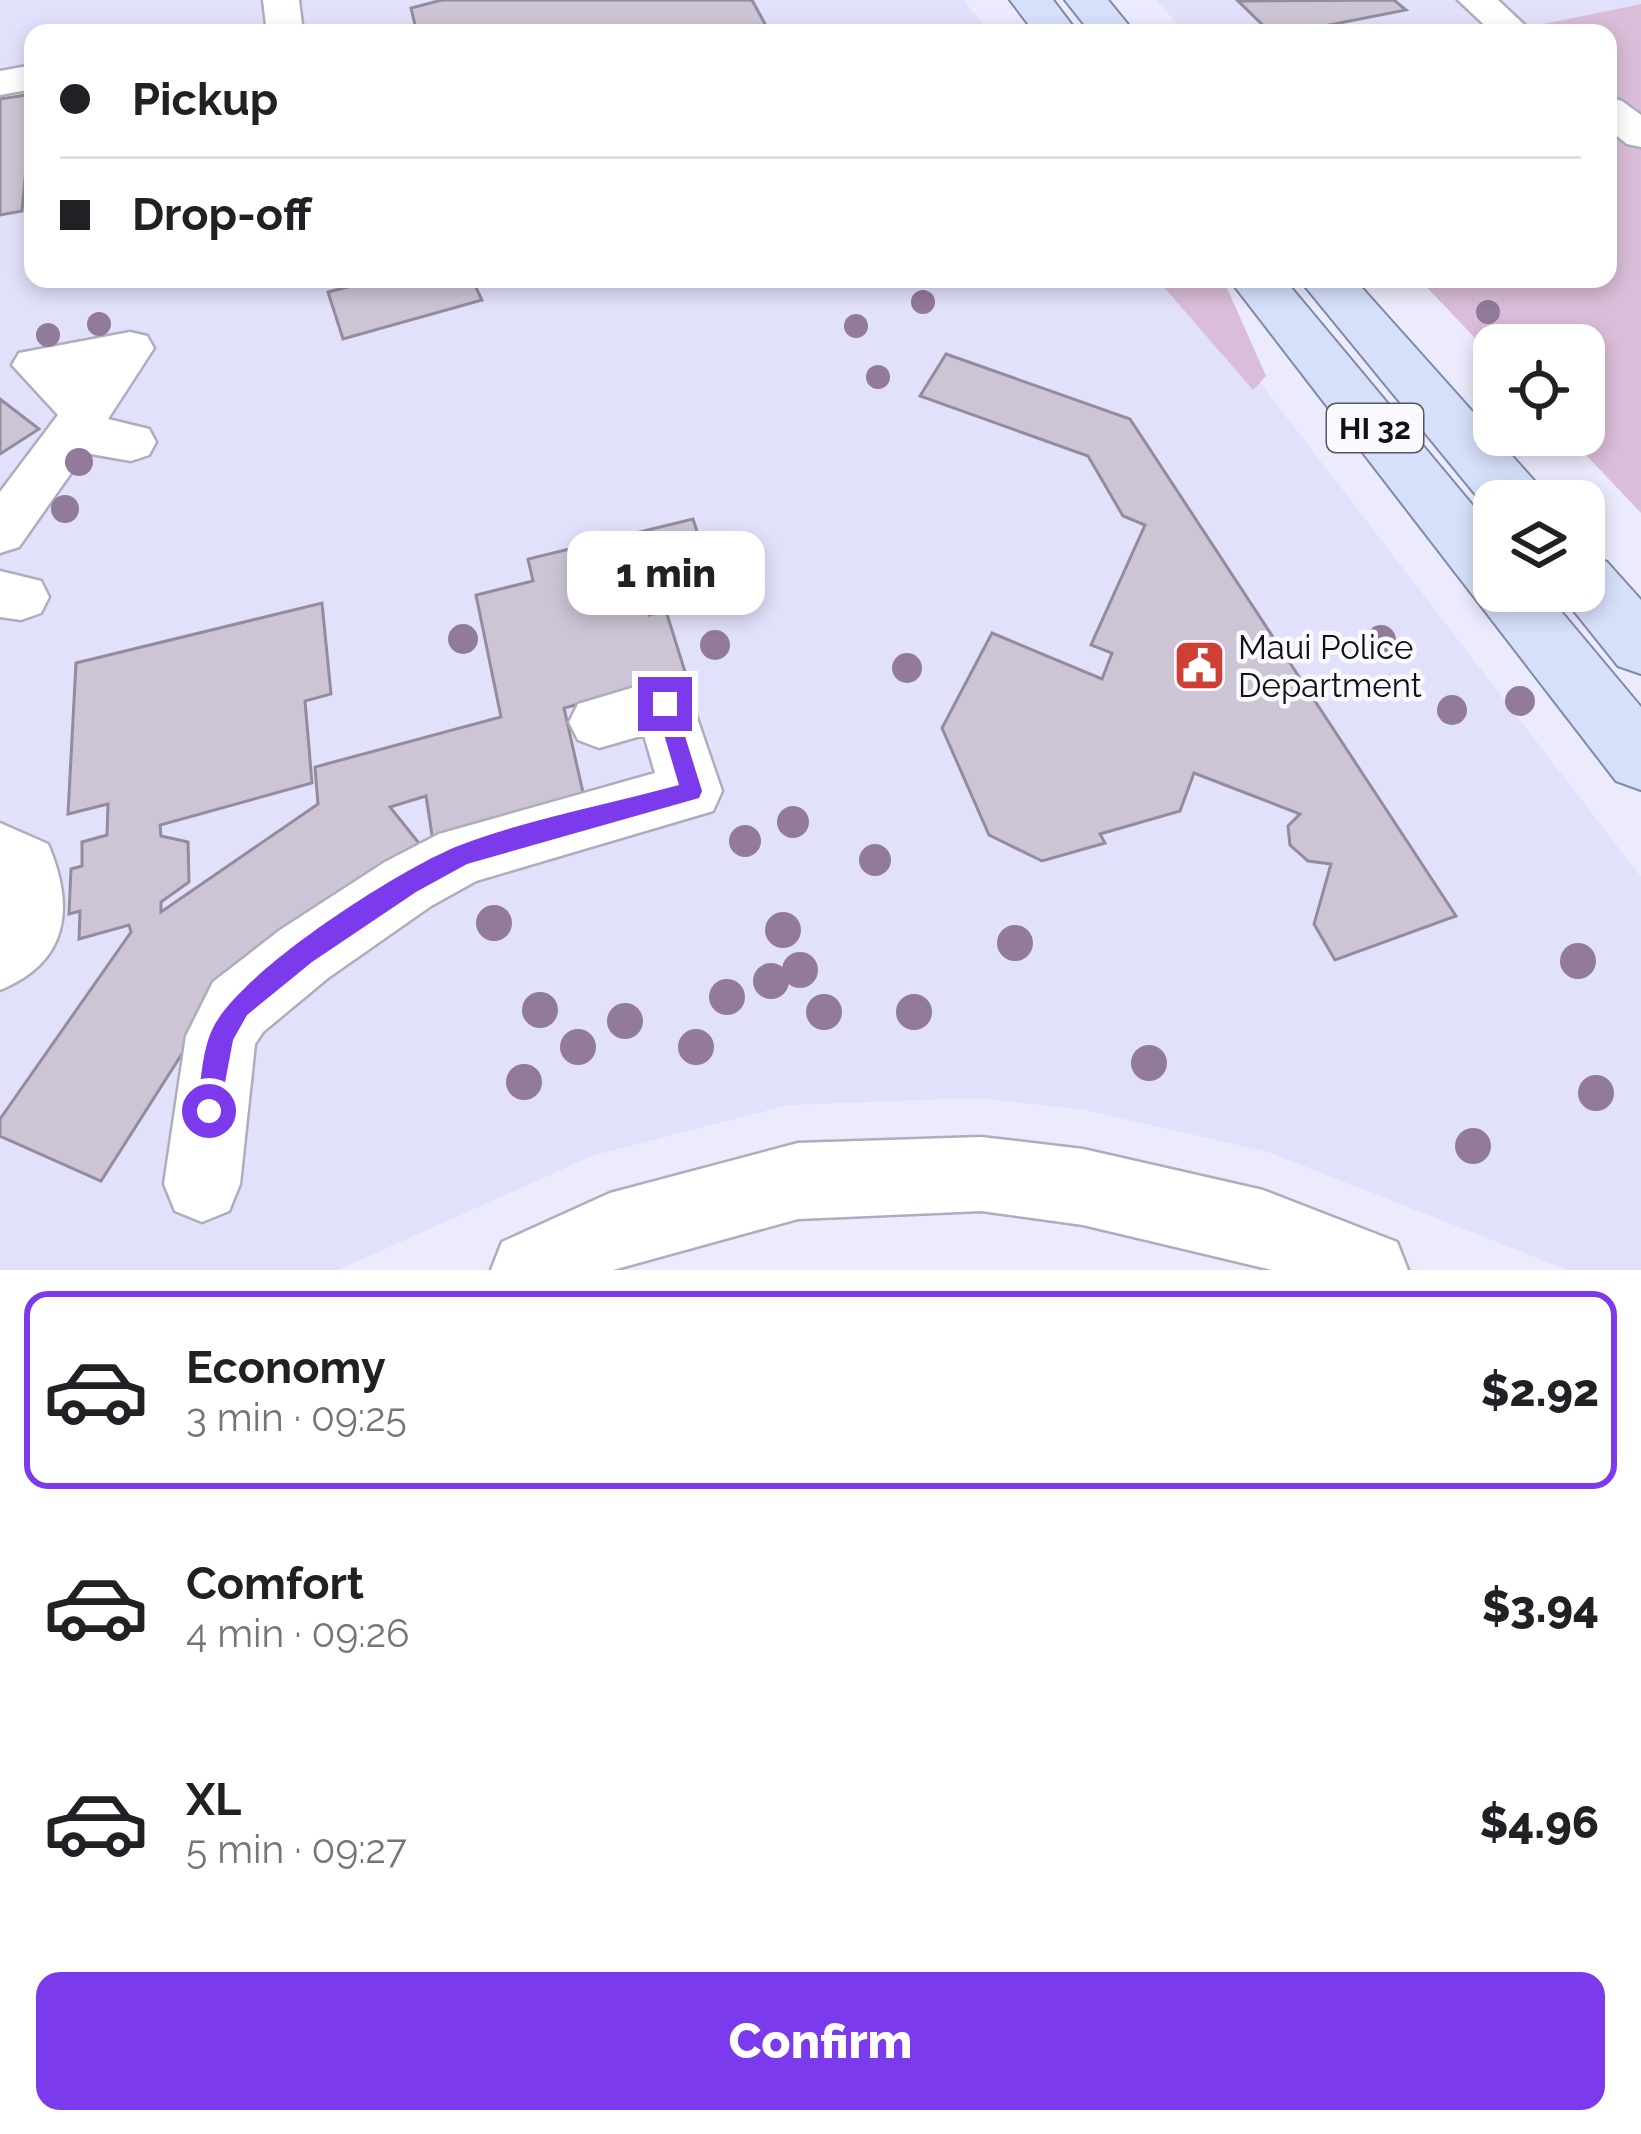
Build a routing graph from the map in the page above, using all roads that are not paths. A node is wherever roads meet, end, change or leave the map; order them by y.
1 (1030, 0) edge
2 (1086, 0) edge
3 (1476, 0) edge
4 (1050, 24) edge
5 (1106, 24) edge
6 (1504, 24) edge
7 (1617, 116) edge
8 (1641, 135) edge
9 (1262, 288) edge
10 (1333, 288) edge
11 (79, 422) junction
12 (131, 442) dead end
13 (0, 480) edge
14 (1498, 480) edge
15 (0, 532) edge
16 (1473, 550) edge
17 (1605, 604) edge
18 (1523, 612) edge
19 (1641, 646) edge
20 (599, 722) dead end
21 (1641, 759) edge
22 (0, 853) edge
23 (0, 957) edge
24 (202, 1184) dead end
25 (530, 1270) edge
26 (1369, 1270) edge

1 - 4 main road
2 - 5 main road
3 - 6 street
7 - 8 street
9 - 16 main road, HI 32
10 - 14 main road, HI 32
11 - 12 street
11 - 13 street
11 - 15 street
17 - 19 main road
18 - 21 main road
20 - 24 street
22 - 23 street
25 - 26 street

